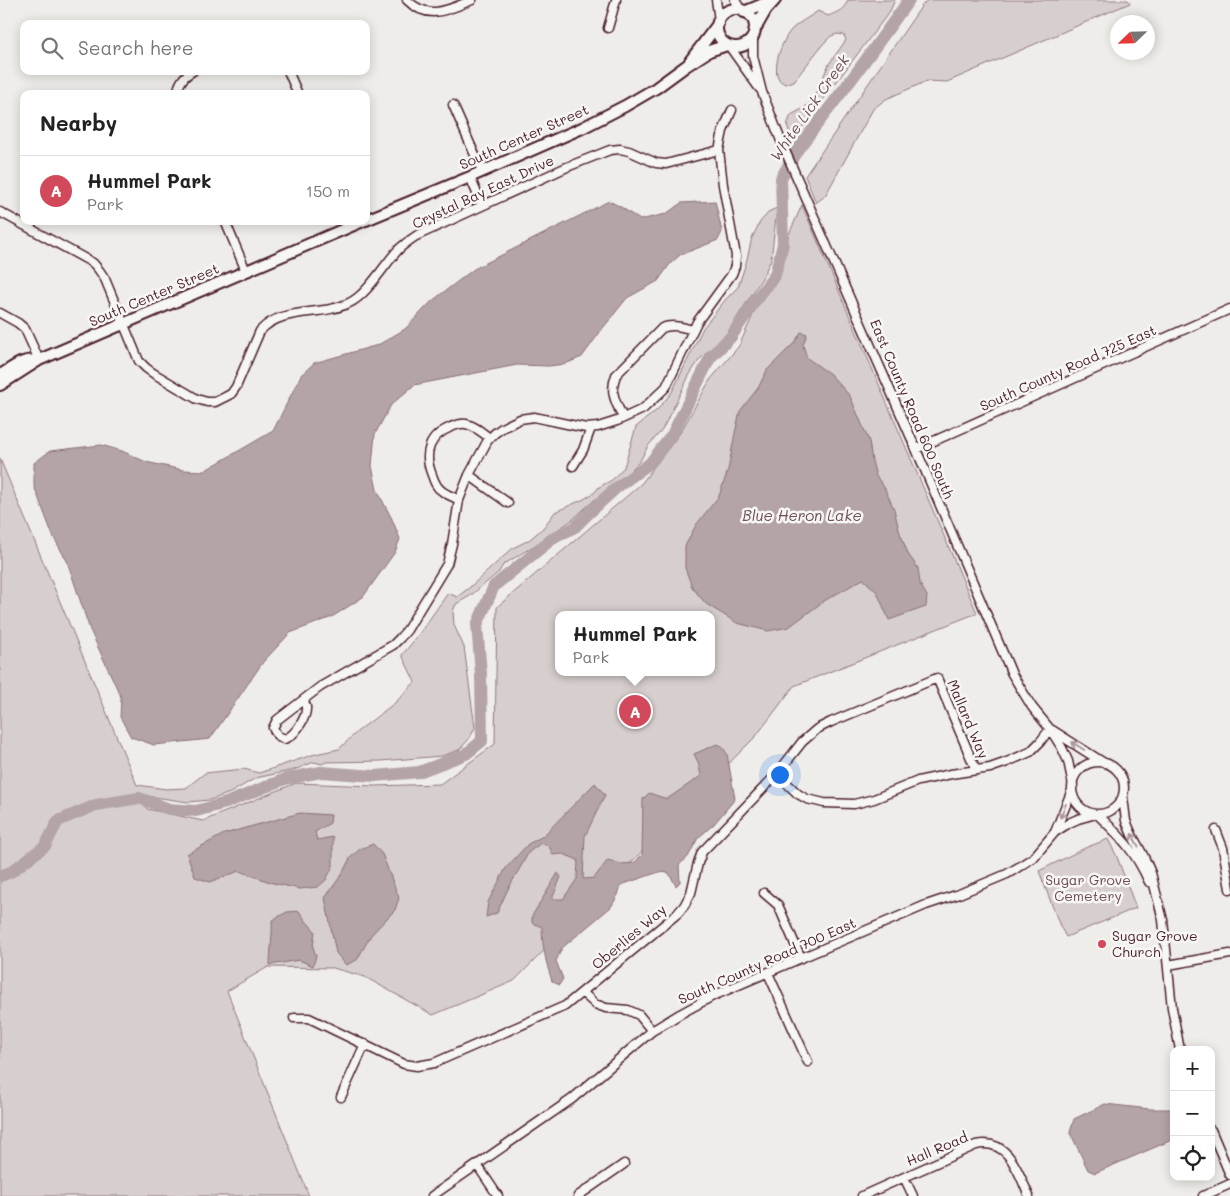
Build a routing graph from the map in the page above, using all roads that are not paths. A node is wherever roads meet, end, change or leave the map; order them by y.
1 (407, 0) edge
2 (472, 0) edge
3 (616, 0) edge
4 (716, 0) edge
5 (735, 0) edge
6 (774, 0) edge
7 (743, 11) junction
8 (718, 22) junction
9 (608, 28) dead end
10 (754, 34) junction
11 (728, 45) junction
12 (686, 66) junction
13 (186, 75) edge
14 (290, 75) edge
15 (178, 90) edge
16 (296, 90) edge
17 (762, 92) junction
18 (454, 105) dead end
19 (732, 110) dead end
20 (719, 150) junction
21 (482, 171) junction
22 (470, 177) junction
23 (482, 205) junction
24 (0, 212) edge
25 (370, 218) edge
26 (20, 223) edge
27 (23, 225) edge
28 (227, 225) edge
29 (352, 225) edge
30 (246, 271) junction
31 (1230, 309) edge
32 (0, 313) edge
33 (123, 324) junction
34 (693, 330) junction
35 (39, 360) junction
36 (0, 375) edge
37 (0, 385) edge
38 (624, 418) junction
39 (591, 428) junction
40 (490, 438) junction
41 (916, 449) junction
42 (573, 466) dead end
43 (469, 475) junction
44 (460, 500) junction
45 (508, 503) dead end
46 (936, 678) joint
47 (303, 700) junction
48 (1050, 729) junction
49 (1104, 763) junction
50 (976, 770) junction
51 (777, 774) junction
52 (1073, 787) junction
53 (1123, 797) junction
54 (1097, 814) junction
55 (1216, 830) dead end
56 (1055, 832) junction
57 (1229, 873) edge
58 (1230, 889) edge
59 (764, 893) dead end
60 (1158, 902) junction
61 (1230, 954) edge
62 (801, 958) junction
63 (1168, 965) junction
64 (768, 973) junction
65 (582, 992) junction
66 (294, 1018) dead end
67 (652, 1031) junction
68 (365, 1044) junction
69 (1179, 1046) edge
70 (808, 1062) dead end
71 (341, 1098) dead end
72 (1214, 1136) edge
73 (624, 1164) dead end
74 (477, 1165) junction
75 (1230, 1174) edge
76 (904, 1177) junction
77 (1230, 1184) edge
78 (432, 1196) edge
79 (498, 1196) edge
80 (578, 1196) edge
81 (862, 1196) edge
82 (913, 1196) edge
83 (1029, 1196) edge
84 (1204, 1196) edge

1 - 2 street
3 - 9 street
4 - 8 street
5 - 7 street
6 - 7 main road
6 - 10 main road
7 - 8 main road
7 - 10 main road
8 - 11 main road
8 - 12 main road, South Center Street
10 - 11 main road
10 - 17 street, East County Road 600 South
11 - 12 main road, South Center Street
11 - 17 street, East County Road 600 South
12 - 21 main road, South Center Street
13 - 15 street
14 - 16 street
17 - 41 street, East County Road 600 South
18 - 21 street
19 - 20 street
20 - 23 street, Crystal Bay East Drive
20 - 34 street
21 - 22 main road, South Center Street
22 - 23 street
22 - 25 main road, South Center Street
23 - 33 street, Crystal Bay East Drive
24 - 26 street
27 - 33 street
28 - 30 street
29 - 30 main road, South Center Street
30 - 33 main road, South Center Street
31 - 41 street, South County Road 725 East
32 - 35 street
33 - 35 main road, South Center Street
34 - 38 street
34 - 38 street
35 - 36 main road, South Center Street
35 - 37 main road, South Center Street
38 - 39 street
39 - 40 street
39 - 42 street
40 - 43 street
40 - 44 street
41 - 48 street, East County Road 600 South
43 - 44 street
43 - 45 street
44 - 47 street
46 - 50 street, Mallard Way
46 - 51 street, Oberlies Way
47 - 47 street
49 -> 48 street, East County Road 600 South
48 - 50 street
48 - 52 street, East County Road 600 South
49 - 52 street
49 - 53 street
50 - 51 street
51 - 65 street, Oberlies Way
52 - 54 street
52 -> 56 street, South County Road 700 East
53 - 54 street
60 -> 53 street
54 - 56 street, South County Road 700 East
54 - 60 street
55 - 57 street
56 - 62 street, South County Road 700 East
57 - 58 street
59 - 62 street
60 - 63 street
61 - 63 street
62 - 64 street, South County Road 700 East
63 - 69 street
64 - 67 street, South County Road 700 East
64 - 70 street
65 - 67 street
65 - 68 street, Oberlies Way
66 - 68 street, Oberlies Way
67 - 74 street, South County Road 700 East
68 - 71 street
72 - 75 street
73 - 80 street
74 - 78 street, South County Road 700 East
74 - 79 street
76 - 81 street, Hall Road
76 - 82 street
76 - 83 street, Hall Road
77 - 84 street

